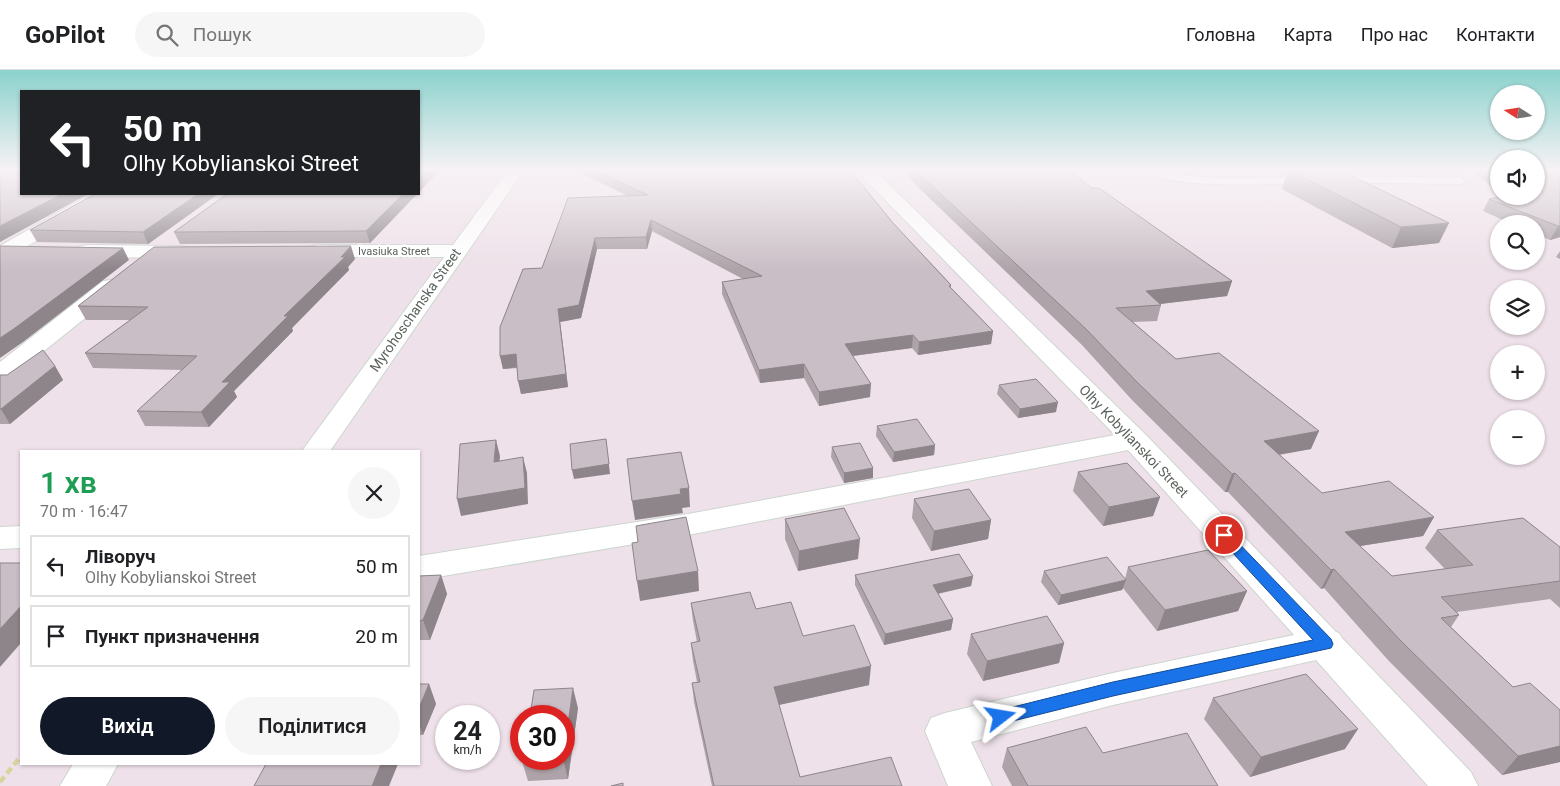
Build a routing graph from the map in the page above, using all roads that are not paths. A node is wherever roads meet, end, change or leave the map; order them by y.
1 (86, 203) edge
2 (492, 203) edge
3 (898, 203) edge
4 (177, 235) edge
5 (3, 250) edge
6 (301, 251) edge
7 (458, 251) junction
8 (154, 252) junction
9 (203, 252) edge
10 (0, 374) edge
11 (1135, 440) junction
12 (317, 450) edge
13 (0, 538) edge
14 (20, 538) edge
15 (420, 568) edge
16 (1326, 644) junction
17 (96, 765) edge
18 (82, 786) edge
19 (970, 786) edge
20 (1456, 786) edge

1 - 5 street
2 - 7 street, Myrohoschanska Street
3 - 11 street, Olhy Kobylianskoi Street
4 - 8 street
5 - 8 street
6 - 7 street, Ivasiuka Street
7 - 12 street, Myrohoschanska Street
8 - 9 street
8 - 10 street
11 - 15 street
11 - 16 street, Olhy Kobylianskoi Street
13 - 14 street
16 - 19 street
16 - 20 street, Olhy Kobylianskoi Street
17 - 18 street

